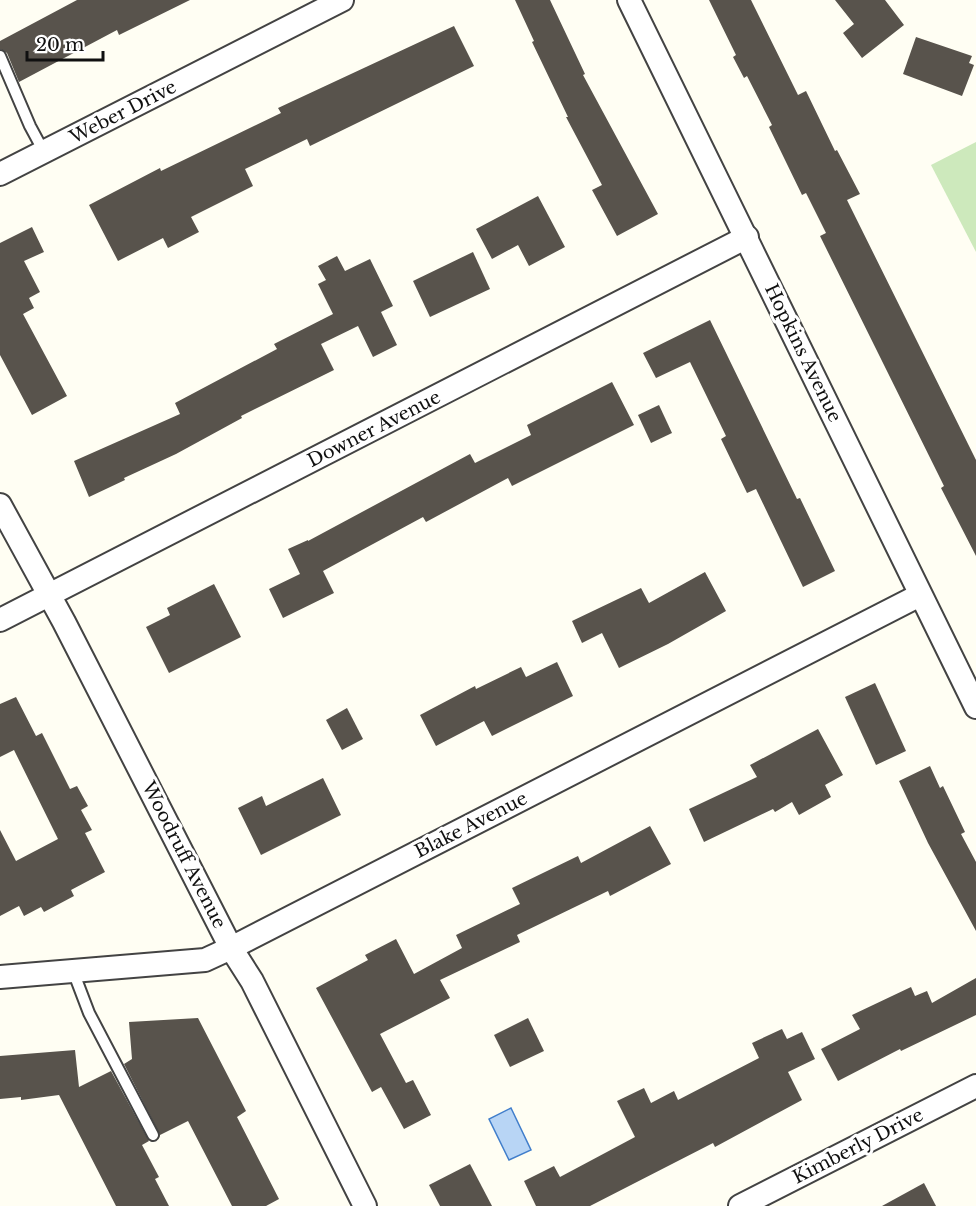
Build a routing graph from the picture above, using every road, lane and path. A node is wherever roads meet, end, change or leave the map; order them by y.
1 (342, 0) edge
2 (629, 0) edge
3 (0, 56) edge
4 (44, 152) junction
5 (0, 174) edge
6 (747, 237) junction
7 (0, 505) edge
8 (920, 595) junction
9 (49, 596) junction
10 (0, 620) edge
11 (970, 678) edge
12 (976, 707) edge
13 (231, 948) junction
14 (73, 971) junction
15 (0, 977) edge
16 (976, 1086) edge
17 (153, 1135) dead end
18 (362, 1205) edge
19 (740, 1206) edge

1 - 4 street, Weber Drive
2 - 6 street, Hopkins Avenue
3 - 4 lane
4 - 5 street, Weber Drive
6 - 8 street, Hopkins Avenue
6 - 9 street, Downer Avenue
7 - 9 street, Woodruff Avenue
8 - 11 street, Hopkins Avenue
8 - 13 street, Blake Avenue
9 - 10 street, Downer Avenue
9 - 13 street, Woodruff Avenue
11 - 12 street, Hopkins Avenue
13 - 14 street, Blake Avenue
13 - 18 street, Woodruff Avenue
14 - 15 street, Blake Avenue
14 - 17 lane
16 - 19 street, Kimberly Drive

